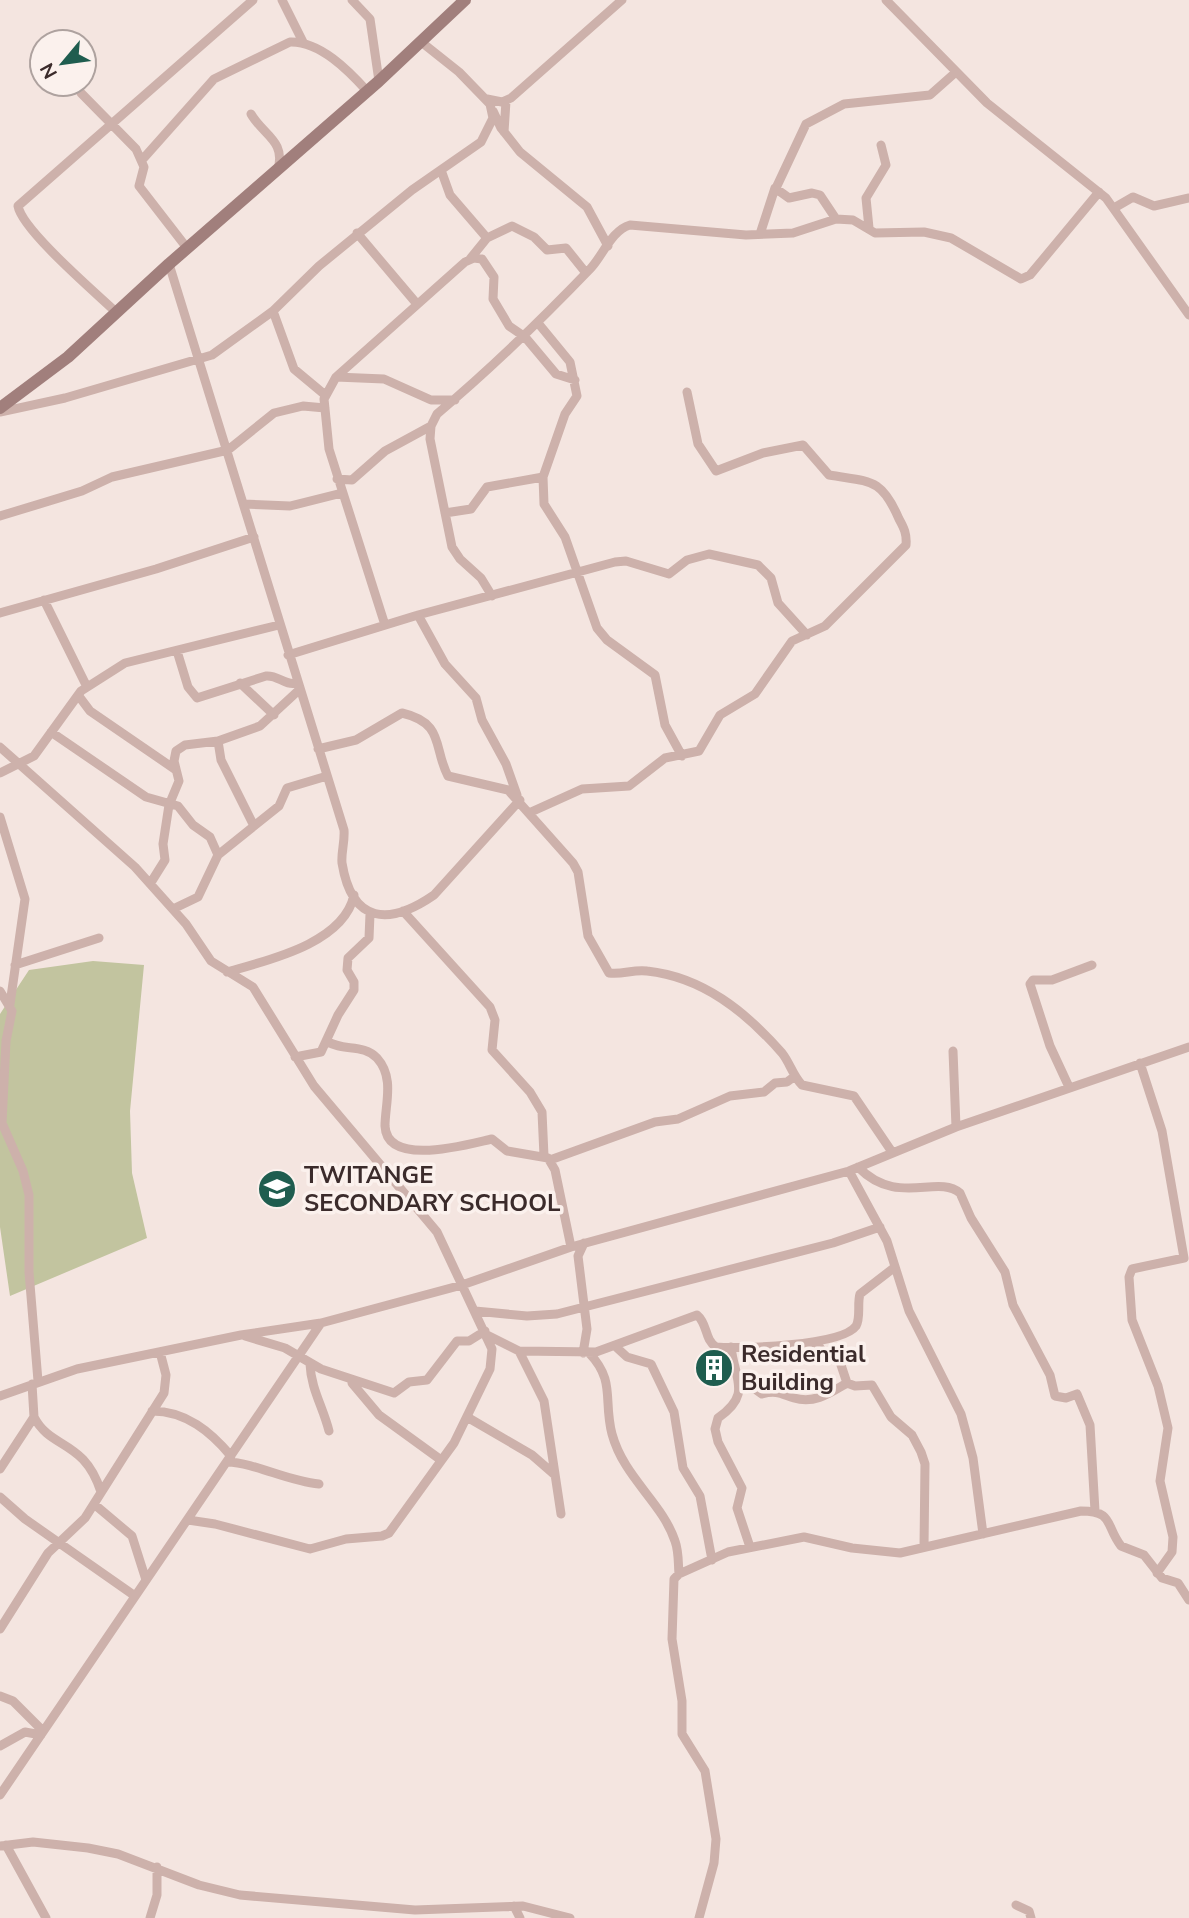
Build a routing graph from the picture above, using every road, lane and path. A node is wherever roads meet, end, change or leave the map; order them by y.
1 (253, 0) edge
2 (282, 0) edge
3 (352, 0) edge
4 (465, 0) edge
5 (622, 0) edge
6 (886, 0) edge
7 (420, 41) junction
8 (303, 42) junction
9 (956, 72) junction
10 (379, 81) junction
11 (367, 92) junction
12 (86, 98) edge
13 (486, 99) junction
14 (506, 101) junction
15 (493, 110) junction
16 (251, 114) dead end
17 (110, 123) junction
18 (504, 132) junction
19 (881, 145) dead end
20 (142, 160) junction
21 (278, 169) junction
22 (441, 170) junction
23 (776, 188) junction
24 (1099, 192) junction
25 (1189, 198) edge
26 (1114, 208) junction
27 (835, 219) junction
28 (869, 228) junction
29 (357, 233) junction
30 (760, 234) junction
31 (487, 238) junction
32 (608, 246) junction
33 (187, 248) junction
34 (470, 259) junction
35 (169, 264) junction
36 (586, 273) junction
37 (417, 304) junction
38 (273, 311) junction
39 (117, 313) junction
40 (1189, 315) edge
41 (538, 323) junction
42 (525, 337) junction
43 (199, 361) junction
44 (336, 377) junction
45 (575, 380) junction
46 (687, 392) dead end
47 (324, 394) junction
48 (455, 400) junction
49 (325, 408) junction
50 (0, 410) edge
51 (431, 426) junction
52 (228, 450) junction
53 (543, 477) junction
54 (338, 479) junction
55 (342, 493) junction
56 (244, 504) junction
57 (445, 513) junction
58 (0, 516) edge
59 (254, 537) junction
60 (577, 574) junction
61 (492, 596) junction
62 (44, 600) junction
63 (0, 613) edge
64 (418, 615) junction
65 (279, 625) junction
66 (385, 625) junction
67 (807, 635) junction
68 (177, 651) junction
69 (288, 655) junction
70 (240, 684) junction
71 (298, 686) junction
72 (87, 687) junction
73 (78, 695) junction
74 (274, 715) junction
75 (51, 732) junction
76 (218, 741) junction
77 (0, 747) edge
78 (318, 749) junction
79 (682, 756) junction
80 (19, 764) junction
81 (176, 769) junction
82 (0, 773) edge
83 (327, 776) junction
84 (519, 799) junction
85 (169, 805) junction
86 (531, 812) junction
87 (0, 817) edge
88 (254, 826) junction
89 (218, 855) junction
90 (150, 884) junction
91 (354, 895) junction
92 (173, 909) junction
93 (403, 911) junction
94 (370, 914) junction
95 (99, 938) dead end
96 (15, 965) junction
97 (1092, 965) dead end
98 (227, 972) junction
99 (0, 991) edge
100 (10, 1004) junction
101 (327, 1041) junction
102 (1189, 1047) edge
103 (953, 1051) dead end
104 (295, 1057) junction
105 (1140, 1063) junction
106 (795, 1076) junction
107 (1069, 1087) junction
108 (956, 1127) junction
109 (892, 1152) junction
110 (547, 1158) junction
111 (853, 1169) junction
112 (880, 1227) junction
113 (584, 1243) junction
114 (571, 1247) junction
115 (895, 1267) junction
116 (462, 1285) junction
117 (583, 1306) junction
118 (475, 1311) junction
119 (321, 1323) junction
120 (486, 1333) junction
121 (241, 1335) junction
122 (816, 1342) junction
123 (615, 1346) junction
124 (731, 1347) junction
125 (519, 1351) junction
126 (160, 1353) junction
127 (586, 1353) junction
128 (299, 1358) junction
129 (310, 1364) junction
130 (349, 1379) junction
131 (35, 1382) junction
132 (847, 1383) junction
133 (740, 1388) junction
134 (0, 1396) edge
135 (152, 1411) junction
136 (34, 1417) junction
137 (467, 1417) junction
138 (329, 1431) dead end
139 (229, 1459) junction
140 (441, 1460) junction
141 (0, 1469) edge
142 (556, 1476) junction
143 (319, 1484) dead end
144 (101, 1492) junction
145 (0, 1497) edge
146 (94, 1504) junction
147 (1095, 1511) junction
148 (561, 1514) dead end
149 (188, 1520) junction
150 (983, 1534) junction
151 (58, 1542) junction
152 (750, 1547) junction
153 (924, 1547) junction
154 (712, 1560) junction
155 (1157, 1573) junction
156 (679, 1574) junction
157 (146, 1580) junction
158 (135, 1596) junction
159 (1189, 1600) edge
160 (0, 1629) edge
161 (0, 1696) edge
162 (42, 1733) junction
163 (0, 1746) edge
164 (0, 1795) edge
165 (3, 1845) edge
166 (157, 1867) junction
167 (1016, 1905) dead end
168 (514, 1906) junction
169 (457, 1913) edge
170 (46, 1918) edge
171 (150, 1918) edge
172 (520, 1918) edge
173 (570, 1918) edge
174 (699, 1918) edge
175 (1031, 1918) edge

1 - 17 street
2 - 8 street
3 - 10 street
4 - 7 street
5 - 14 street
6 - 9 street
7 - 10 street
7 - 13 street
8 - 11 street
8 - 20 street
9 - 23 street
9 - 24 street
10 - 11 street
11 - 21 street
12 - 17 street
13 - 14 street
13 - 15 street
14 - 18 street
15 - 18 street
15 - 22 street
16 - 21 street
17 - 20 street
17 - 39 street
18 - 32 street
19 - 28 street
20 - 33 street
21 - 33 street
22 - 29 street
22 - 31 street
23 - 27 street
23 - 30 street
24 - 26 street
24 - 28 street
25 - 26 street
26 - 40 street
27 - 28 street
27 - 30 street
29 - 37 street
29 - 38 street
30 - 32 street
31 - 34 street
31 - 36 street
32 - 36 street
33 - 35 street
34 - 37 street
34 - 42 street
35 - 39 street
35 - 43 street
36 - 41 street
37 - 44 street
38 - 43 street
38 - 47 street
39 - 50 street
41 - 42 street
41 - 45 street
42 - 45 street
42 - 48 street
43 - 50 street
43 - 52 street
44 - 47 street
44 - 48 street
45 - 53 street
46 - 67 street
47 - 49 street
48 - 51 street
49 - 52 street
49 - 54 street
51 - 54 street
51 - 57 street
52 - 56 street
52 - 58 street
53 - 57 street
53 - 60 street
54 - 55 street
55 - 56 street
55 - 66 street
56 - 59 street
57 - 61 street
59 - 62 street
59 - 65 street
60 - 61 street
60 - 67 street
60 - 79 street
61 - 64 street
62 - 63 street
62 - 72 street
64 - 66 street
64 - 84 street
65 - 68 street
65 - 69 street
66 - 69 street
67 - 79 street
68 - 70 street
68 - 72 street
69 - 71 street
70 - 71 street
70 - 74 street
71 - 74 street
71 - 78 street
72 - 73 street
73 - 75 street
73 - 81 street
74 - 76 street
75 - 80 street
75 - 85 street
76 - 81 street
76 - 88 street
77 - 80 street
78 - 83 street
78 - 84 street
79 - 86 street
80 - 82 street
80 - 90 street
81 - 85 street
83 - 88 street
83 - 91 street
84 - 86 street
84 - 93 street
85 - 89 street
85 - 90 street
86 - 106 street
87 - 96 street
88 - 89 street
89 - 92 street
90 - 92 street
91 - 94 street
91 - 98 street
92 - 98 street
93 - 94 street
93 - 110 street
94 - 101 street
95 - 96 street
96 - 100 street
97 - 107 street
98 - 104 street
99 - 100 street
100 - 131 street
101 - 104 street
101 - 110 street
102 - 105 street
103 - 108 street
104 - 116 street
105 - 107 street
105 - 155 street
106 - 109 street
106 - 110 street
107 - 108 street
108 - 109 street
109 - 111 street
110 - 114 street
111 - 112 street
111 - 113 street
111 - 147 street
112 - 115 street
112 - 117 street
113 - 114 street
113 - 117 street
114 - 116 street
115 - 122 street
115 - 150 street
116 - 118 street
116 - 119 street
117 - 118 street
117 - 127 street
118 - 120 street
119 - 121 street
119 - 128 street
120 - 125 street
120 - 130 street
120 - 137 street
121 - 126 street
121 - 128 street
122 - 124 street
122 - 132 street
123 - 124 street
123 - 127 street
123 - 154 street
124 - 133 street
125 - 127 street
125 - 142 street
126 - 131 street
126 - 135 street
127 - 156 street
128 - 129 street
128 - 139 street
129 - 130 street
129 - 138 street
130 - 140 street
131 - 134 street
131 - 136 street
132 - 133 street
132 - 153 street
133 - 152 street
135 - 139 street
135 - 144 street
136 - 141 street
136 - 144 street
137 - 140 street
137 - 142 street
139 - 143 street
139 - 149 street
140 - 149 street
142 - 148 street
144 - 146 street
145 - 151 street
146 - 151 street
146 - 157 street
147 - 150 street
147 - 155 street
149 - 157 street
150 - 153 street
151 - 158 street
151 - 160 street
152 - 153 street
152 - 154 street
154 - 156 street
155 - 159 street
156 - 174 street
157 - 158 street
158 - 162 street
161 - 162 street
162 - 163 street
162 - 164 street
165 - 166 street
165 - 170 street
166 - 169 street
166 - 171 street
167 - 175 street
168 - 169 street
168 - 172 street
168 - 173 street

